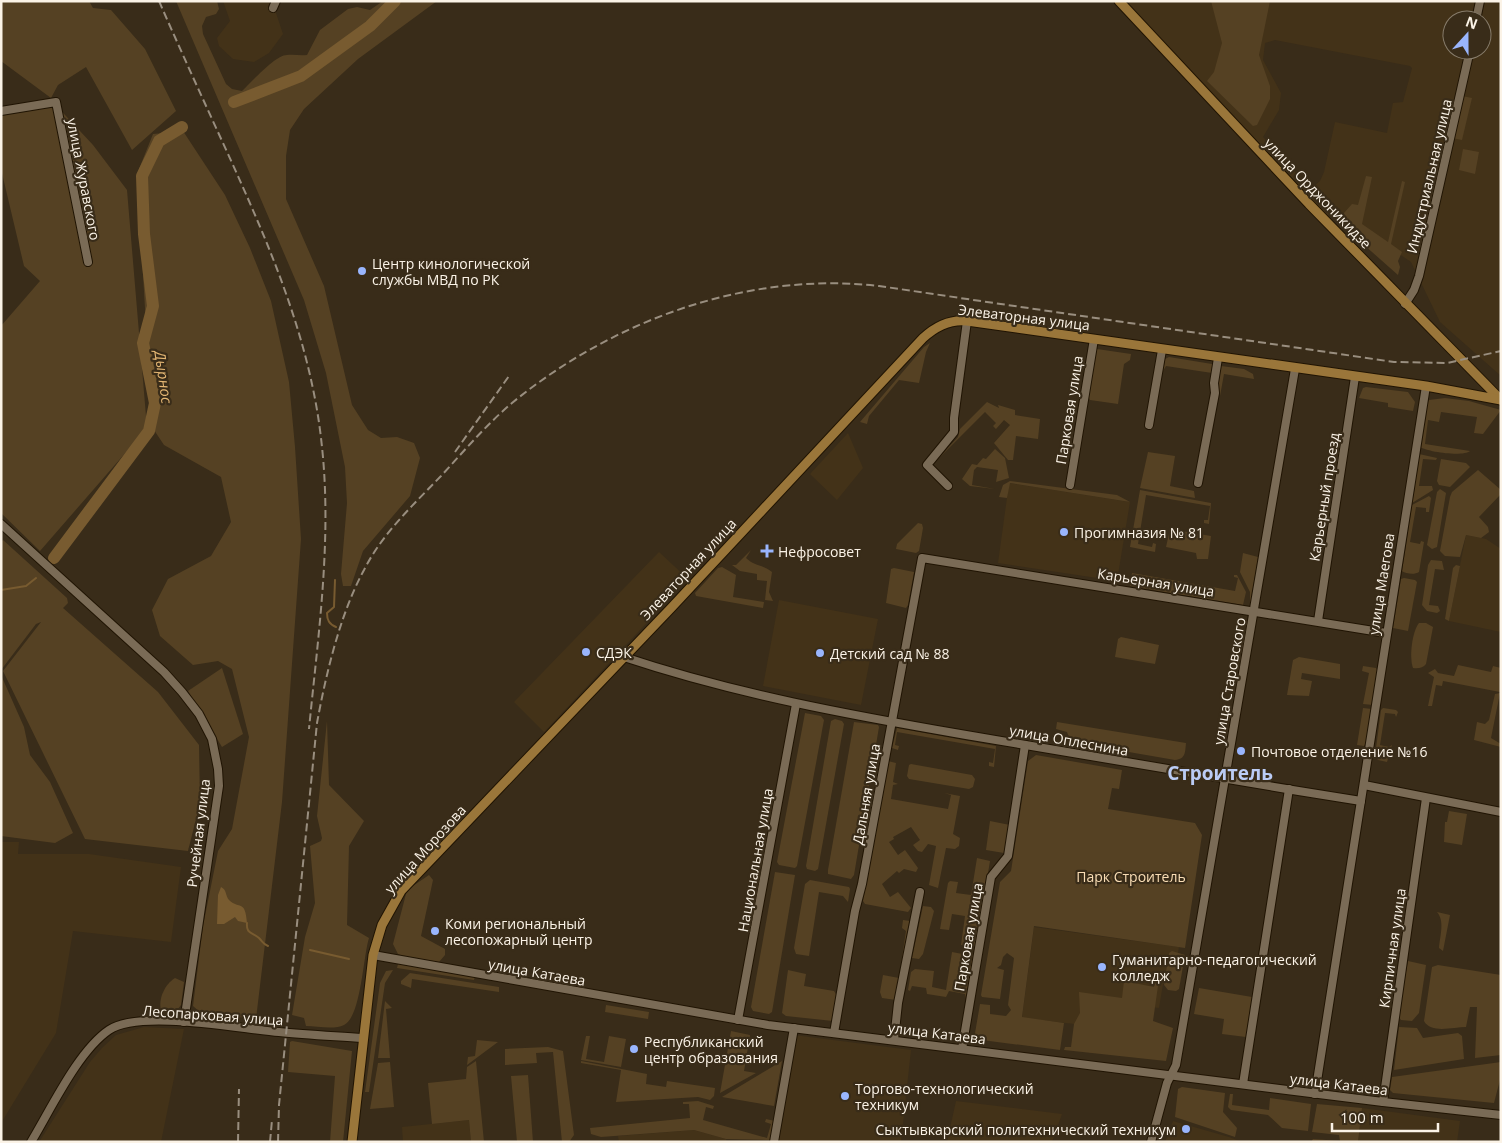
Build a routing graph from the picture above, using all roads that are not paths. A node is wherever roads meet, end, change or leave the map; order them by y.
1 (1119, 1) edge
2 (1468, 60) edge
3 (1, 111) edge
4 (88, 262) dead end
5 (1405, 304) junction
6 (967, 321) junction
7 (1094, 339) junction
8 (1162, 350) junction
9 (1218, 358) junction
10 (1295, 369) junction
11 (1355, 377) junction
12 (1426, 386) junction
13 (1501, 400) edge
14 (1148, 425) dead end
15 (1198, 483) dead end
16 (1070, 485) dead end
17 (948, 486) dead end
18 (3, 530) edge
19 (922, 558) joint
20 (1253, 610) junction
21 (1318, 621) junction
22 (1386, 632) junction
23 (624, 657) junction
24 (796, 704) junction
25 (892, 722) junction
26 (1025, 745) junction
27 (1225, 779) junction
28 (1364, 786) junction
29 (1289, 789) junction
30 (1426, 798) junction
31 (1361, 801) junction
32 (1501, 812) edge
33 (920, 892) dead end
34 (373, 955) junction
35 (738, 1020) junction
36 (184, 1022) junction
37 (794, 1028) junction
38 (834, 1033) junction
39 (363, 1038) junction
40 (894, 1040) junction
41 (962, 1049) junction
42 (1171, 1075) junction
43 (1243, 1084) junction
44 (1315, 1094) junction
45 (1383, 1102) junction
46 (1501, 1115) edge
47 (31, 1142) edge
48 (352, 1142) edge
49 (774, 1142) edge
50 (1151, 1142) edge

1 - 5 main road, улица Орджоникидзе
2 - 5 street, Индустриальная улица
3 - 4 street, улица Журавского
5 - 13 main road, улица Орджоникидзе
6 - 7 main road, Элеваторная улица
6 - 17 street
6 - 23 main road, Элеваторная улица
7 - 8 main road, Элеваторная улица
7 - 16 street, Парковая улица
8 - 9 main road, Элеваторная улица
8 - 14 street
9 - 10 main road, Элеваторная улица
9 - 15 street
10 - 11 main road, Элеваторная улица
10 - 20 street, улица Старовского
11 - 12 main road, Элеваторная улица
11 - 21 street, Карьерный проезд
12 - 13 main road, Элеваторная улица
12 - 22 street, улица Маегова
18 - 36 street, Ручейная улица
19 - 20 street, Карьерная улица
19 - 25 street, Дальняя улица
20 - 21 street, Карьерная улица
20 - 27 street, улица Старовского
21 - 22 street, Карьерная улица
22 - 28 street, улица Маегова
23 - 24 street, улица Оплеснина
23 - 34 main road, улица Морозова
24 - 25 street, улица Оплеснина
24 - 35 street, Национальная улица
25 - 26 street, улица Оплеснина
25 - 38 street, Дальняя улица
26 - 27 street, улица Оплеснина
26 - 41 street, Парковая улица
27 - 29 street, улица Оплеснина
27 - 42 street, улица Старовского
28 - 30 street
28 - 31 street
29 - 31 street, улица Оплеснина
29 - 43 street
30 - 32 street
30 - 45 street, Кирпичная улица
31 - 44 street
33 - 40 street
34 - 35 street, улица Катаева
34 - 39 main road, улица Морозова
35 - 37 street, улица Катаева
36 - 39 street, Лесопарковая улица
36 - 47 street, Лесопарковая улица
37 - 38 street, улица Катаева
37 - 49 street
38 - 40 street, улица Катаева
39 - 48 main road, улица Морозова
40 - 41 street, улица Катаева
41 - 42 street, улица Катаева
42 - 43 street, улица Катаева
42 - 50 street, улица Старовского
43 - 44 street, улица Катаева
44 - 45 street, улица Катаева
45 - 46 street, улица Катаева

